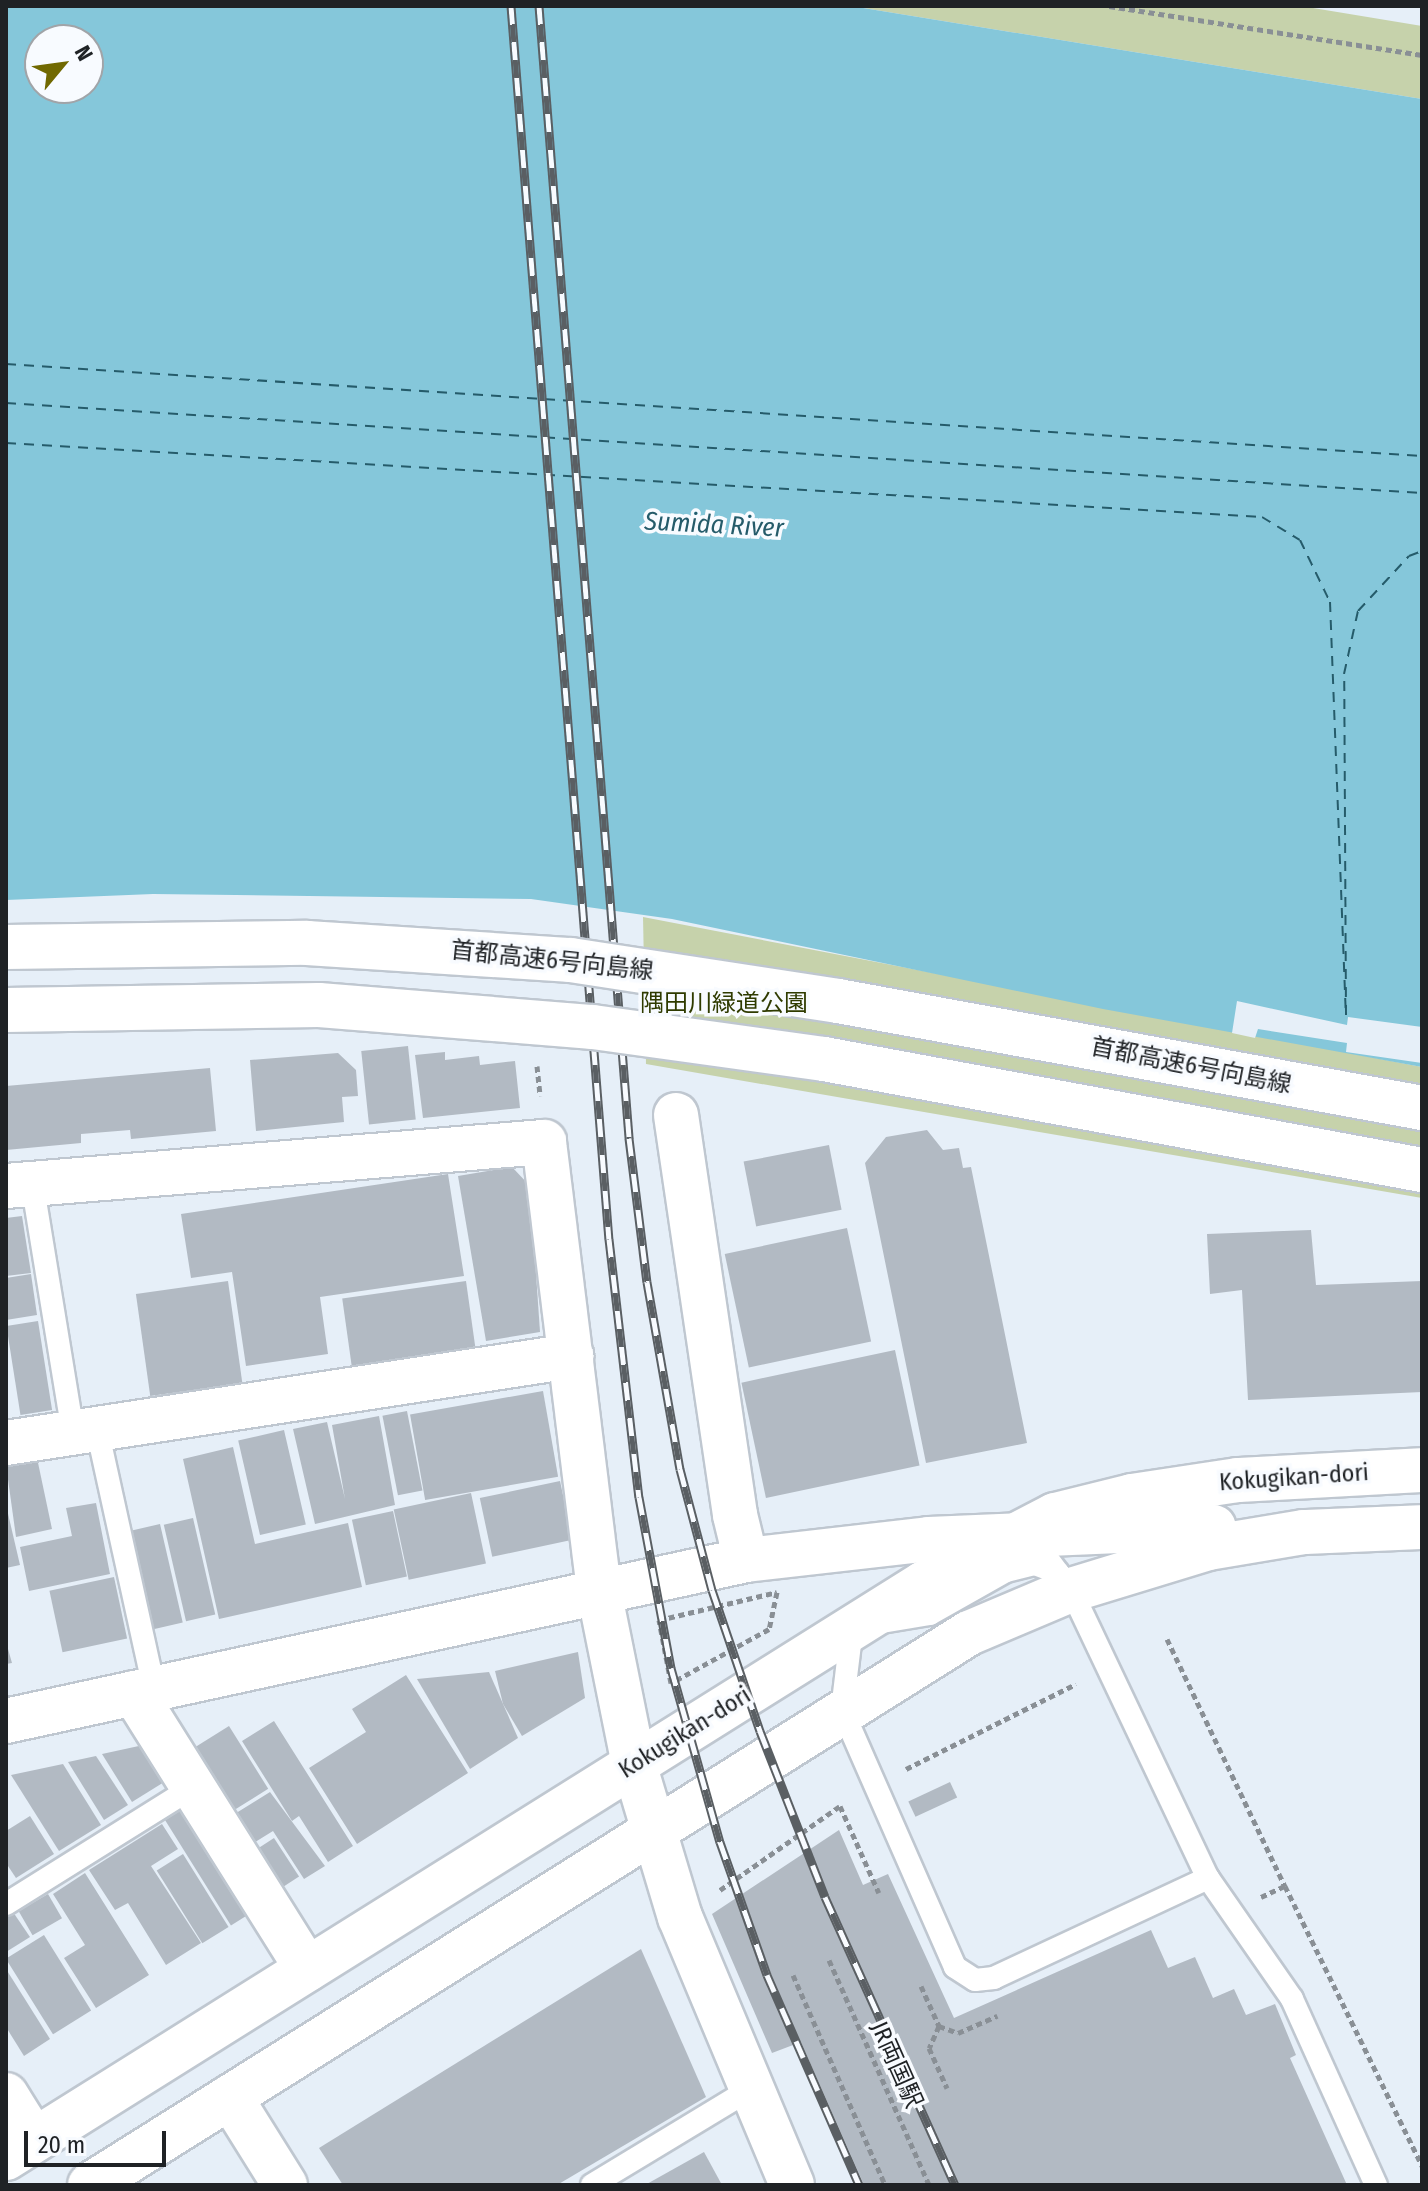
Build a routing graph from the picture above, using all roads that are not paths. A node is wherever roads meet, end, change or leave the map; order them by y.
1 (6, 947) edge
2 (6, 1010) edge
3 (1422, 1108) edge
4 (676, 1115) dead end
5 (1422, 1170) edge
6 (19, 1184) edge
7 (571, 1356) junction
8 (85, 1431) junction
9 (6, 1443) edge
10 (1422, 1470) edge
11 (1083, 1506) junction
12 (1422, 1527) edge
13 (1304, 1532) junction
14 (1019, 1533) junction
15 (929, 1539) junction
16 (746, 1560) junction
17 (1071, 1590) junction
18 (599, 1591) junction
19 (852, 1627) junction
20 (144, 1690) junction
21 (842, 1710) junction
22 (6, 1721) edge
23 (634, 1764) junction
24 (193, 1787) junction
25 (653, 1831) junction
26 (1208, 1878) junction
27 (6, 1904) edge
28 (307, 1969) junction
29 (749, 2090) junction
30 (6, 2095) edge
31 (230, 2097) junction
32 (20, 2149) edge
33 (90, 2185) edge
34 (285, 2185) edge
35 (592, 2185) edge
36 (792, 2185) edge
37 (1376, 2185) edge

1 - 3 main road, 首都高速6号向島線, bridge
2 - 5 main road, bridge
4 - 16 main road
6 - 7 main road
6 - 8 lane
7 - 8 main road
7 - 18 main road
8 - 9 main road
8 - 20 lane
10 - 11 main road, Kokugikan-dori
11 - 14 main road, Kokugikan-dori
11 - 15 main road
12 - 13 main road
13 - 14 main road
13 - 17 main road
14 - 15 main road
14 - 17 lane
14 - 19 main road, Kokugikan-dori
15 - 16 main road
16 - 18 main road
17 - 19 lane
17 - 21 main road
17 - 26 lane
18 - 20 main road
18 - 23 main road
19 - 21 lane
19 - 23 main road, Kokugikan-dori
20 - 22 main road
20 - 24 main road
21 - 25 main road
21 - 26 lane
23 - 25 main road
23 - 28 main road, Kokugikan-dori
24 - 27 lane
24 - 28 main road
25 - 29 main road
25 - 31 main road
26 - 37 lane
28 - 32 main road, Kokugikan-dori
29 - 35 lane
29 - 36 main road
30 - 32 main road
31 - 33 main road
31 - 34 main road

